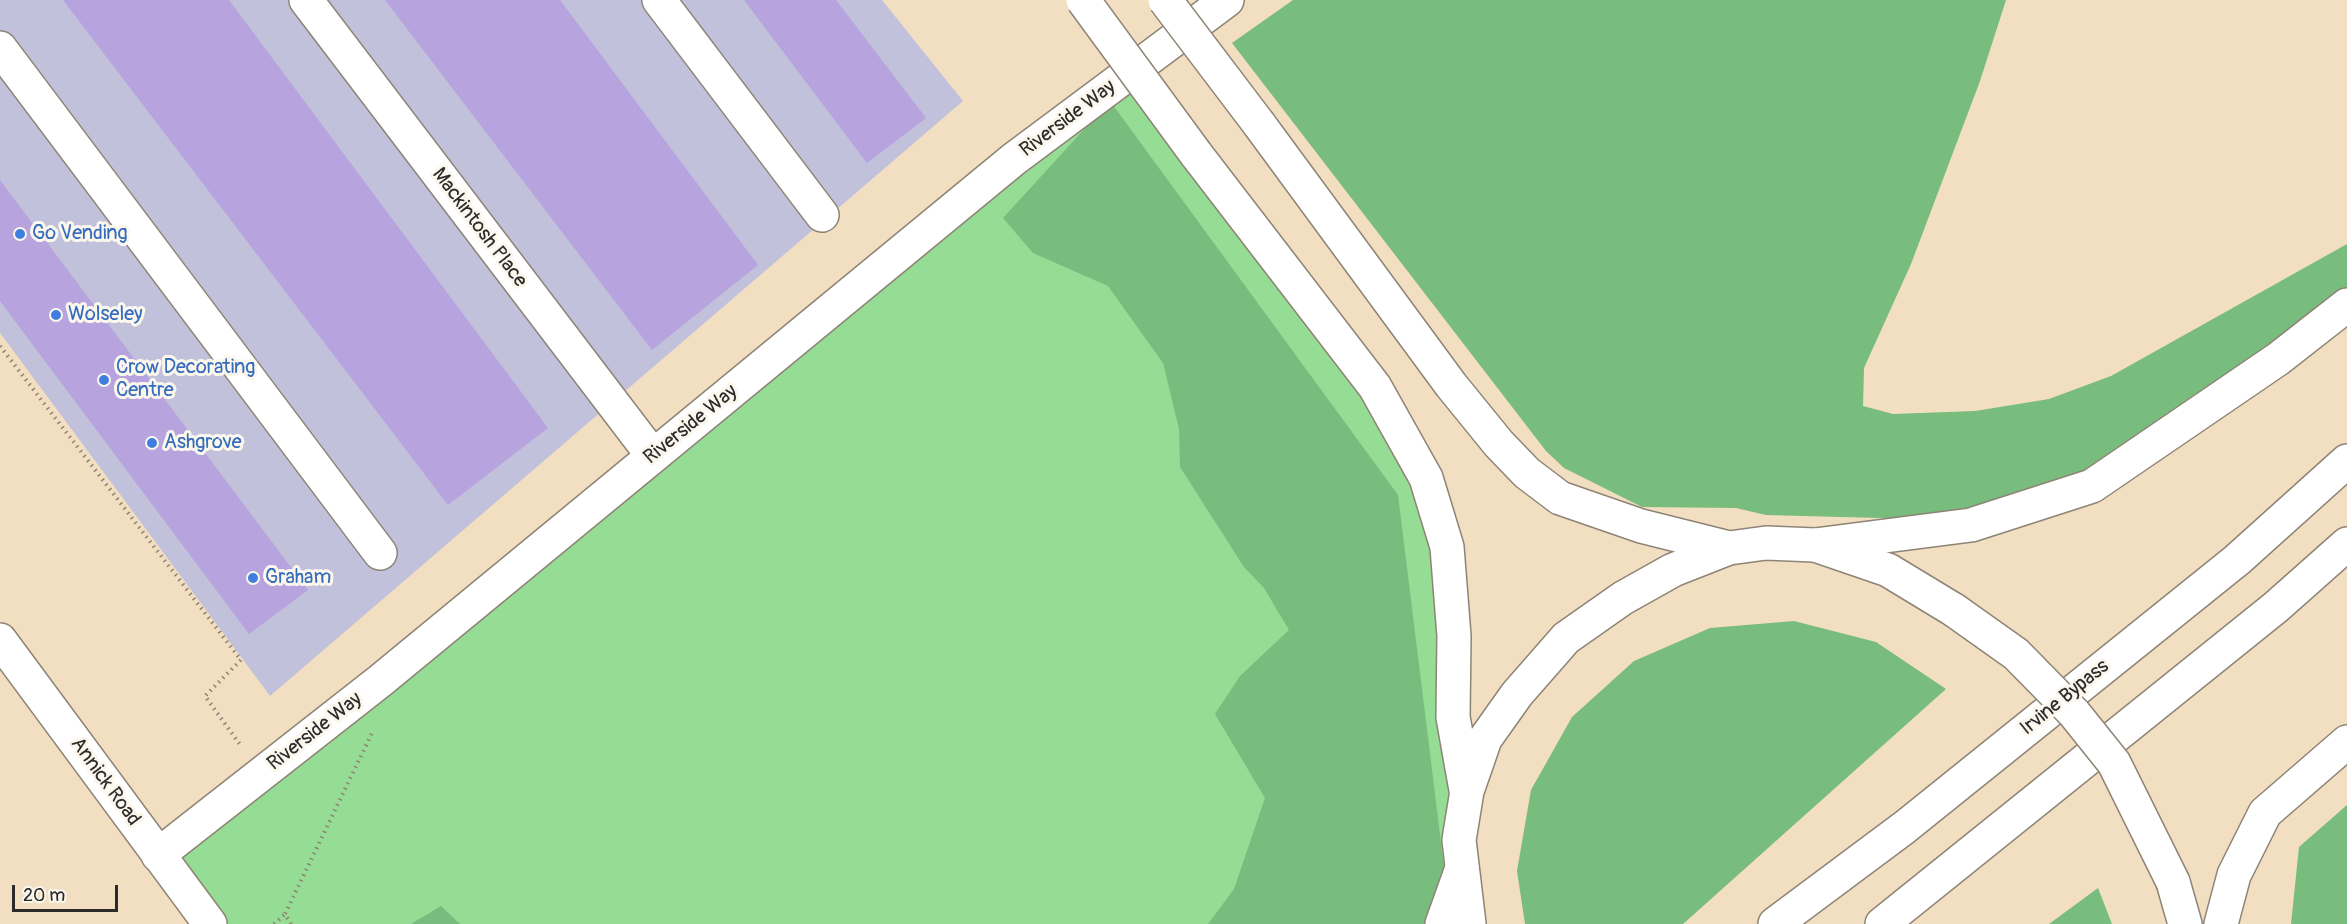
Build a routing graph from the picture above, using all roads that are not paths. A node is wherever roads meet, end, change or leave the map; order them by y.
1 (306, 0) edge
2 (659, 0) edge
3 (1083, 0) edge
4 (1165, 0) edge
5 (1227, 0) edge
6 (0, 48) edge
7 (822, 215) dead end
8 (2347, 305) edge
9 (653, 456) junction
10 (2347, 461) edge
11 (2347, 544) edge
12 (1815, 545) junction
13 (1729, 548) junction
14 (380, 553) dead end
15 (0, 640) edge
16 (2347, 742) edge
17 (1467, 791) junction
18 (158, 855) junction
19 (1462, 868) junction
20 (210, 924) edge
21 (1442, 924) edge
22 (1469, 924) edge
23 (1775, 924) edge
24 (1882, 924) edge
25 (2185, 924) edge
26 (2221, 924) edge

1 - 9 main road, Mackintosh Place
2 - 7 main road
3 - 17 main road, bridge
4 - 13 main road, bridge
5 - 9 main road, Riverside Way
6 - 14 main road
8 - 12 main road
9 - 18 main road, Riverside Way
10 - 23 main road, Irvine Bypass
11 - 24 main road
12 - 13 main road
12 - 25 main road, bridge
13 - 17 main road
15 - 18 main road, Annick Road
16 - 26 main road
17 - 19 main road
18 - 20 main road, Annick Road
19 - 21 main road
19 - 22 main road

